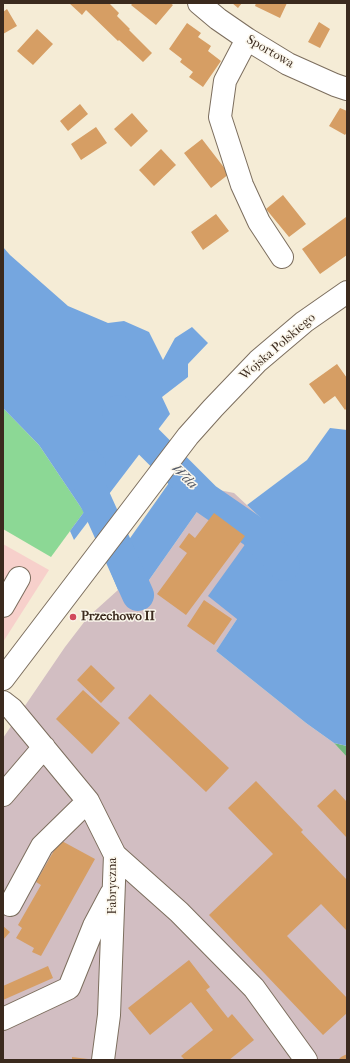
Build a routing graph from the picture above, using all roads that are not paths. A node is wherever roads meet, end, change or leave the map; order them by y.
1 (199, 3) edge
2 (247, 39) junction
3 (347, 89) edge
4 (282, 257) dead end
5 (347, 293) edge
6 (19, 578) dead end
7 (3, 606) edge
8 (3, 679) edge
9 (3, 702) edge
10 (44, 748) junction
11 (3, 795) edge
12 (88, 801) junction
13 (115, 855) junction
14 (114, 890) junction
15 (10, 905) dead end
16 (3, 1019) edge
17 (103, 1060) edge
18 (306, 1060) edge

1 - 2 street, Sportowa
2 - 3 street, Sportowa
2 - 4 street
5 - 8 street, Wojska Polskiego
6 - 7 street
9 - 10 street, Fabryczna
10 - 11 street
10 - 12 street, Fabryczna
12 - 13 street, Fabryczna
12 - 15 street
13 - 14 street, Fabryczna
13 - 18 street
14 - 16 street
14 - 17 street, Fabryczna

